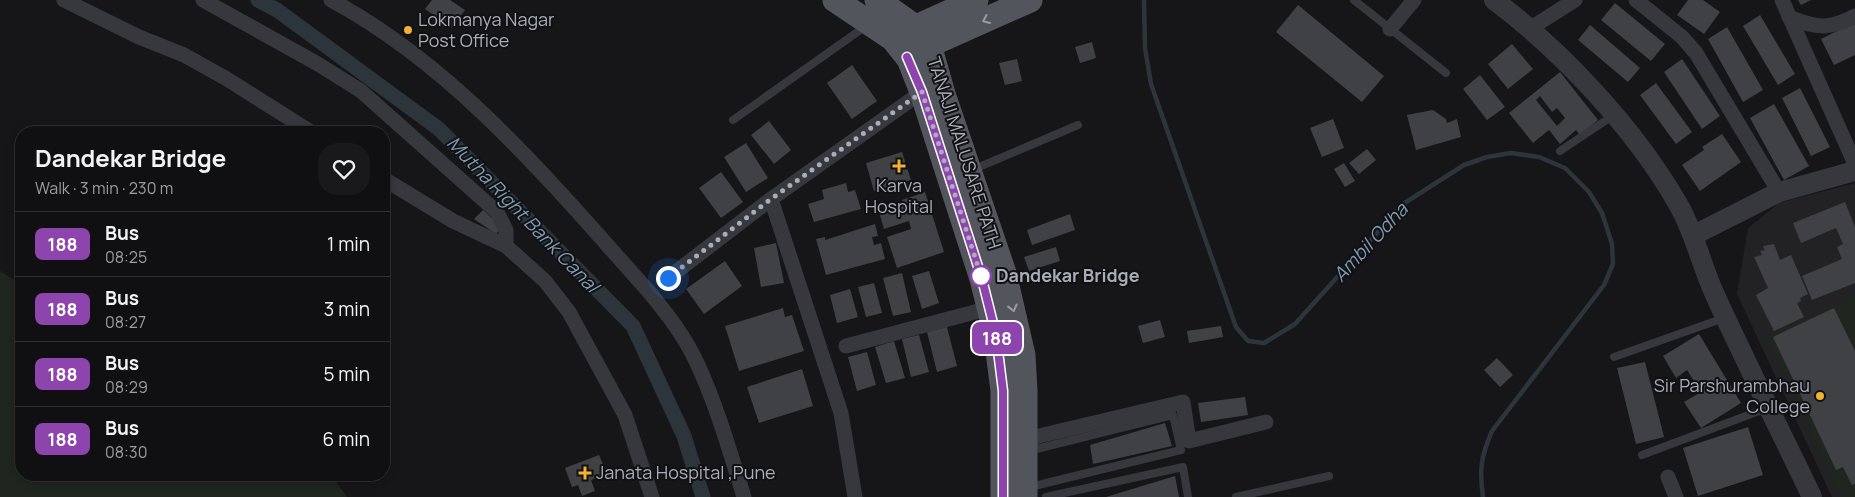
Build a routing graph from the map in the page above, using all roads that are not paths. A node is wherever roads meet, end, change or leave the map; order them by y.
1 (64, 0) edge
2 (203, 0) edge
3 (331, 0) edge
4 (835, 0) edge
5 (876, 0) edge
6 (976, 0) edge
7 (1030, 0) edge
8 (1354, 0) edge
9 (1414, 0) edge
10 (1494, 0) edge
11 (1575, 0) edge
12 (1636, 0) edge
13 (1782, 0) edge
14 (1855, 16) edge
15 (1789, 17) junction
16 (869, 24) junction
17 (1531, 28) junction
18 (1390, 29) junction
19 (911, 45) junction
20 (1446, 73) dead end
21 (922, 92) junction
22 (1614, 115) junction
23 (733, 120) dead end
24 (1078, 125) dead end
25 (302, 126) edge
26 (1560, 151) dead end
27 (1855, 164) edge
28 (970, 171) junction
29 (1855, 171) edge
30 (390, 183) edge
31 (1780, 192) junction
32 (771, 199) junction
33 (1694, 235) junction
34 (981, 239) junction
35 (506, 246) junction
36 (668, 278) dead end
37 (990, 308) junction
38 (1726, 317) junction
39 (846, 346) dead end
40 (1614, 357) dead end
41 (1769, 407) junction
42 (1266, 422) dead end
43 (1026, 445) junction
44 (1642, 455) dead end
45 (1329, 476) dead end
46 (1668, 477) dead end
47 (1277, 488) junction
48 (1025, 495) edge
49 (652, 497) edge
50 (744, 497) edge
51 (855, 497) edge
52 (1188, 497) edge
53 (1236, 497) edge
54 (1278, 497) edge
55 (1676, 497) edge
56 (1812, 497) edge

1 - 25 street
2 - 35 street
3 - 50 street
4 - 16 main road
5 - 19 main road
6 - 19 main road
7 -> 19 main road
8 - 18 lane
9 - 18 street
10 - 17 street
11 - 17 street
12 - 31 street
13 - 15 street
14 - 15 street
15 - 27 street
16 - 19 main road
16 - 23 lane
17 - 22 street
18 - 20 lane
19 - 21 main road, TANAJI MALUSARE PATH
19 - 28 main road, TANAJI MALUSARE PATH
21 - 32 street
21 - 34 main road, TANAJI MALUSARE PATH
22 - 26 lane
22 - 33 street
24 - 28 lane
28 - 34 main road, TANAJI MALUSARE PATH
29 - 31 street
30 - 35 street
31 - 33 street
32 - 36 street
32 - 51 street
33 - 38 street
34 - 37 main road, TANAJI MALUSARE PATH
34 -> 43 main road, TANAJI MALUSARE PATH
35 - 49 street
37 - 39 street
37 - 48 main road, TANAJI MALUSARE PATH
38 - 40 lane
38 - 41 street
41 - 44 lane
41 - 56 street
42 - 43 street
43 - 48 main road, TANAJI MALUSARE PATH
43 - 48 lane
45 - 47 lane
46 - 55 street
47 - 53 lane
47 - 54 lane
48 - 52 lane

